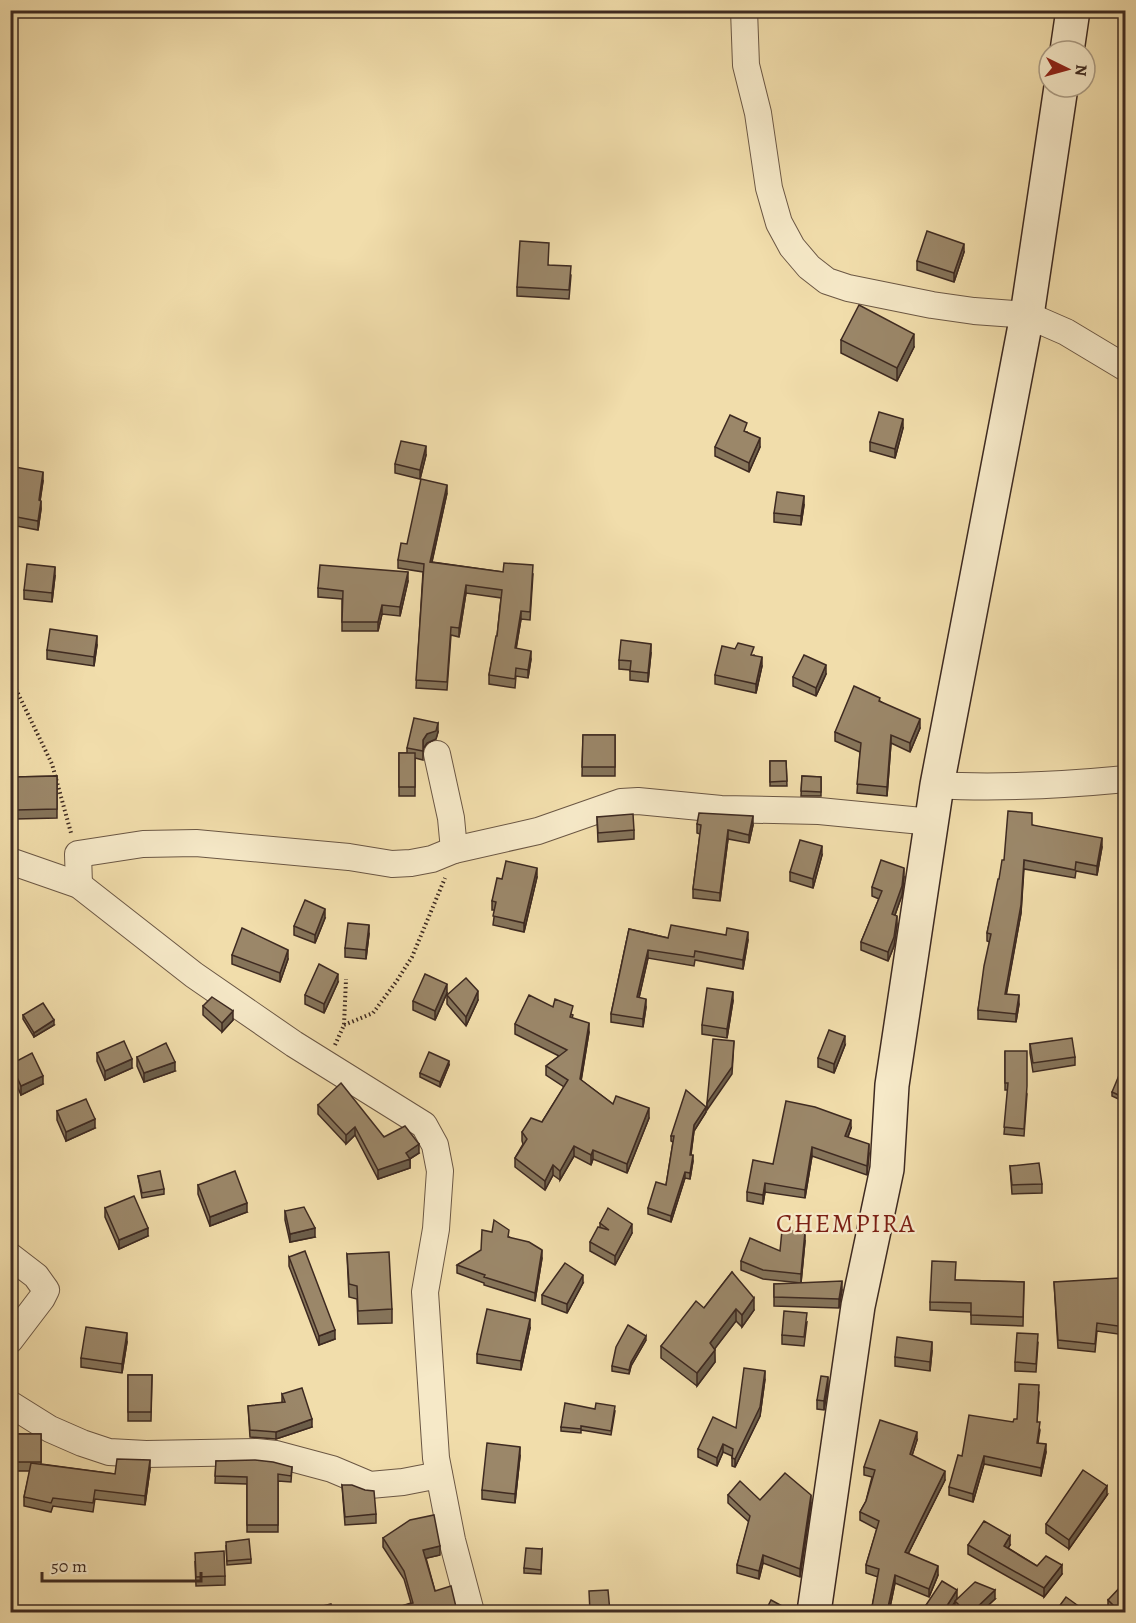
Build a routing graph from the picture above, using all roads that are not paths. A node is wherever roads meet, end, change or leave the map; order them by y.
1 (744, 10) edge
2 (1073, 10) edge
3 (1068, 39) edge
4 (1059, 99) edge
5 (1027, 315) junction
6 (1125, 368) edge
7 (437, 754) dead end
8 (1125, 779) edge
9 (937, 785) junction
10 (932, 822) junction
11 (454, 850) junction
12 (10, 861) edge
13 (79, 885) junction
14 (10, 1256) edge
15 (10, 1340) edge
16 (10, 1404) edge
17 (439, 1475) junction
18 (471, 1612) edge
19 (814, 1612) edge

1 - 5 street
2 - 3 street
4 - 5 street
5 - 6 street
5 - 9 street
7 - 11 street
8 - 9 street
9 - 10 street
10 - 11 street
10 - 19 street
11 - 13 street
12 - 13 street
13 - 17 street
14 - 15 street
16 - 17 street
17 - 18 street

